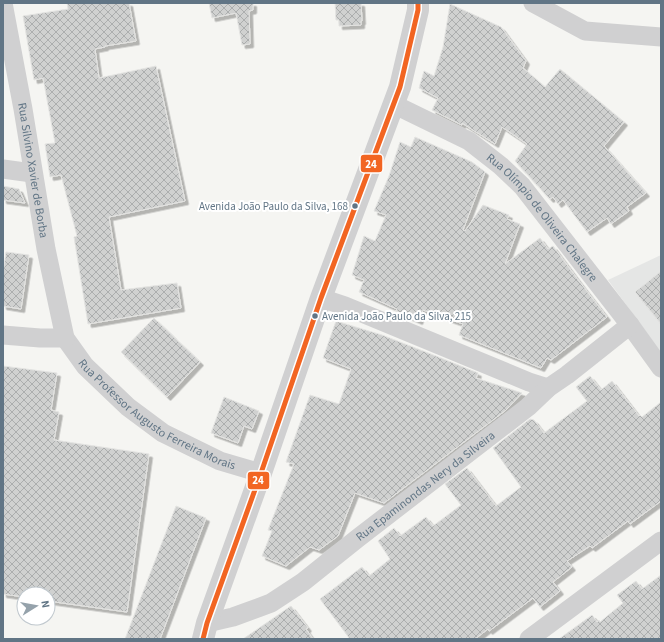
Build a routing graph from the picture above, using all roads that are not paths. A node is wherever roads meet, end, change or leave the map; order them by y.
1 (418, 3) edge
2 (533, 3) edge
3 (4, 7) edge
4 (661, 37) edge
5 (393, 104) junction
6 (3, 169) edge
7 (32, 173) junction
8 (321, 298) junction
9 (630, 324) junction
10 (3, 335) edge
11 (65, 338) junction
12 (661, 368) edge
13 (548, 388) junction
14 (261, 473) junction
15 (661, 541) edge
16 (205, 631) edge
17 (529, 639) edge

1 - 5 street
2 - 4 street
3 - 7 street, Rua Silvino Xavier de Borba
5 - 8 street
5 - 9 street, Rua Olímpio de Oliveira Chalegre
6 - 7 street
7 - 11 street, Rua Silvino Xavier de Borba
8 - 13 street
8 - 14 street
9 - 12 street, Rua Olímpio de Oliveira Chalegre
9 - 13 street, Rua Epaminondas Nery da Silveira
10 - 11 street
11 - 14 street, Rua Professor Augusto Ferreira Morais
13 - 16 street, Rua Epaminondas Nery da Silveira
14 - 16 street
15 - 17 street

